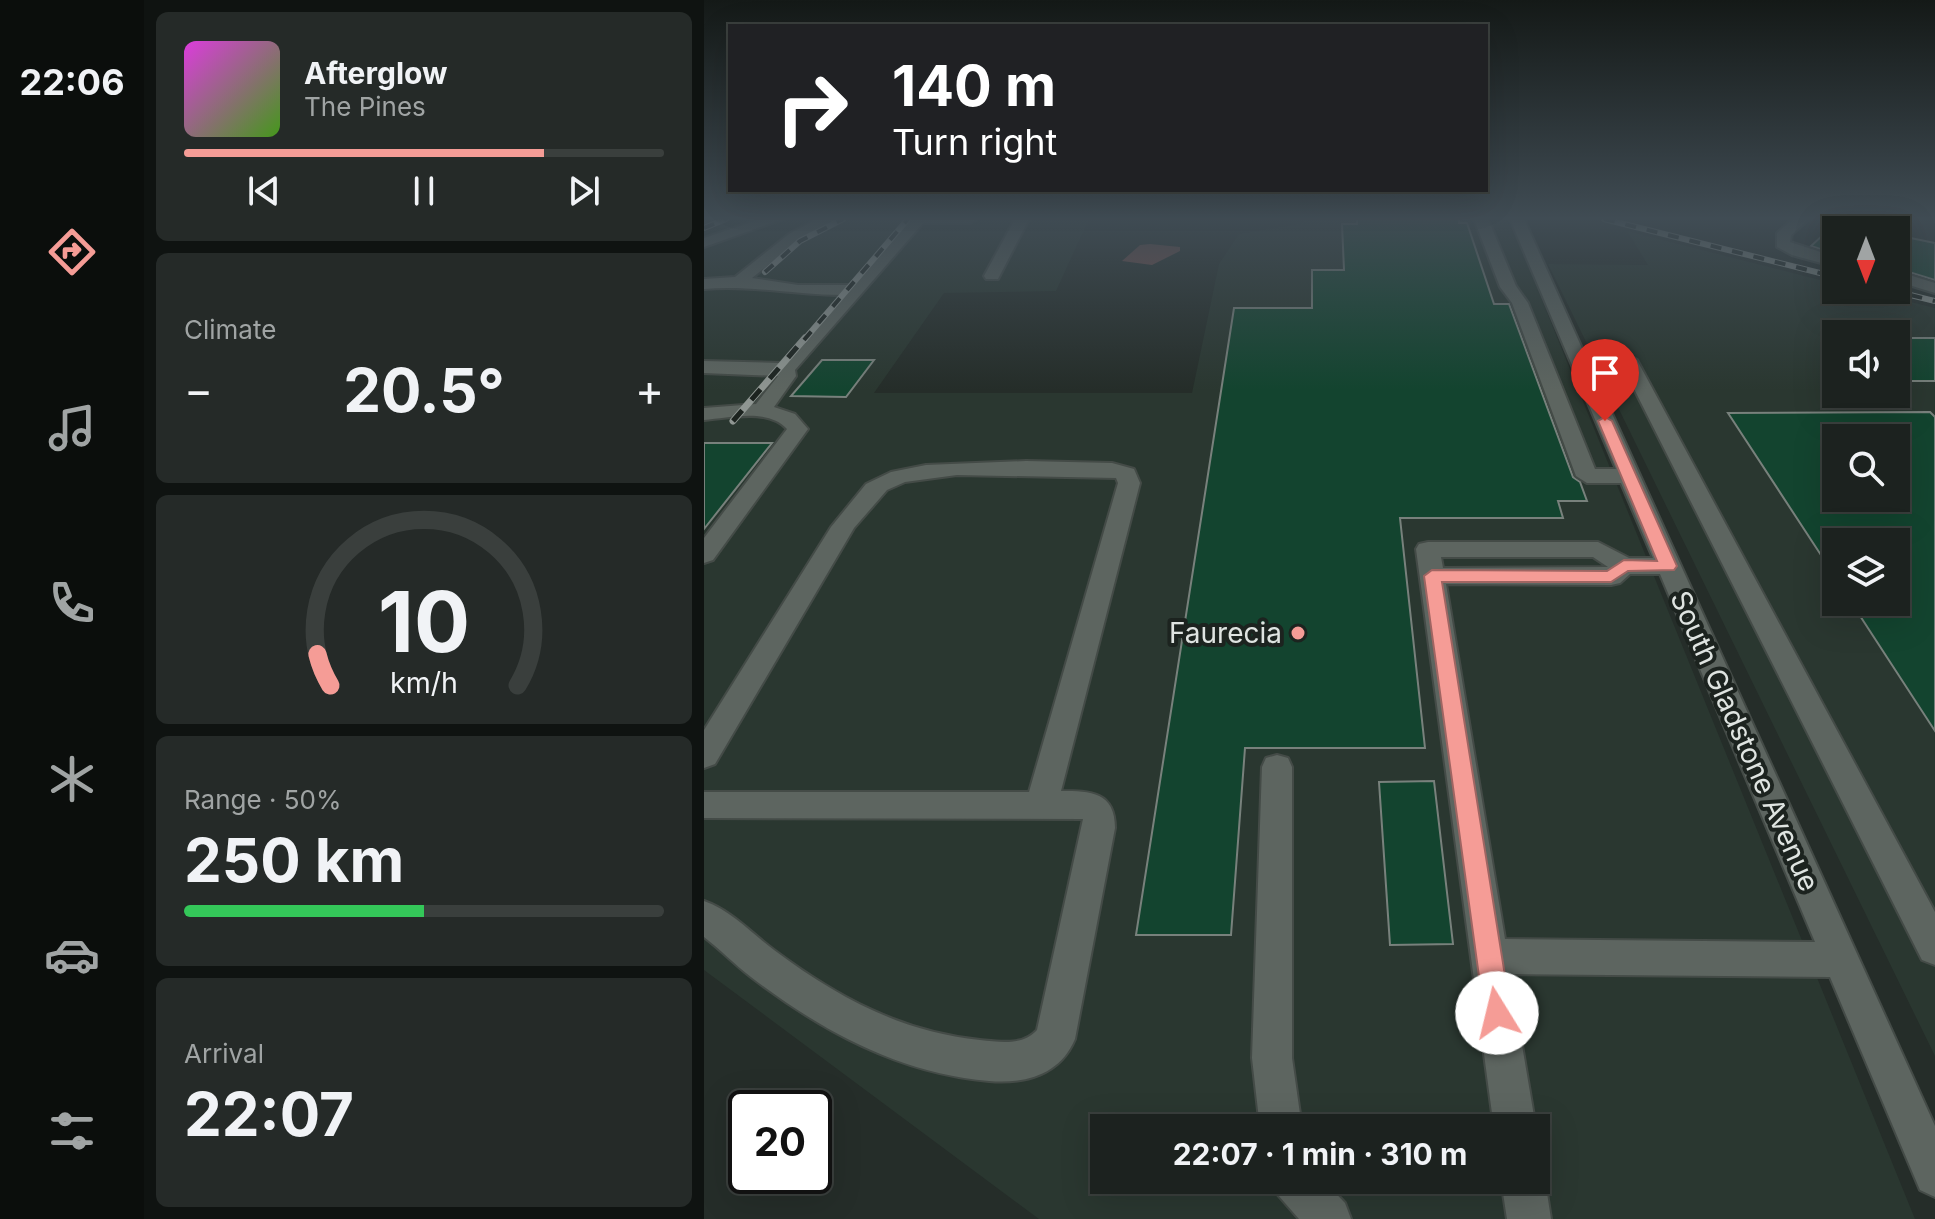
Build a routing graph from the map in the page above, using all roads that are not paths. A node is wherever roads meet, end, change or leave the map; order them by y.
1 (745, 276) edge
2 (868, 276) edge
3 (1503, 276) joint
4 (1542, 276) joint
5 (1910, 280) edge
6 (739, 281) junction
7 (704, 284) edge
8 (1935, 288) edge
9 (856, 290) junction
10 (1578, 360) junction
11 (704, 367) edge
12 (786, 369) junction
13 (1555, 393) junction
14 (1593, 394) junction
15 (762, 410) junction
16 (704, 414) edge
17 (1630, 476) junction
18 (704, 555) edge
19 (1668, 566) junction
20 (704, 756) edge
21 (1277, 767) dead end
22 (704, 805) edge
23 (1041, 805) junction
24 (704, 917) edge
25 (1935, 948) edge
26 (1488, 956) junction
27 (1841, 960) junction
28 (1279, 1114) edge
29 (1513, 1114) edge
30 (1935, 1175) edge
31 (1306, 1194) edge
32 (1525, 1194) edge
33 (1329, 1219) edge
34 (1529, 1219) edge

1 - 6 street
2 - 9 street
3 - 4 street
3 - 13 street
4 - 10 street, South Gladstone Avenue
5 - 8 street
6 - 7 street
6 - 9 street
9 - 12 street
10 - 14 street, South Gladstone Avenue
10 - 25 street
11 - 12 street
12 - 15 street
13 - 14 street
13 - 17 street
14 - 17 street, South Gladstone Avenue
15 - 16 street
15 - 18 street
17 - 19 street, South Gladstone Avenue
19 - 26 street
19 - 27 street, South Gladstone Avenue
20 - 23 street
21 - 28 street
22 - 23 street
23 - 24 street
26 - 27 street
26 - 29 street
27 - 30 street, South Gladstone Avenue
31 - 33 street
32 - 34 street

